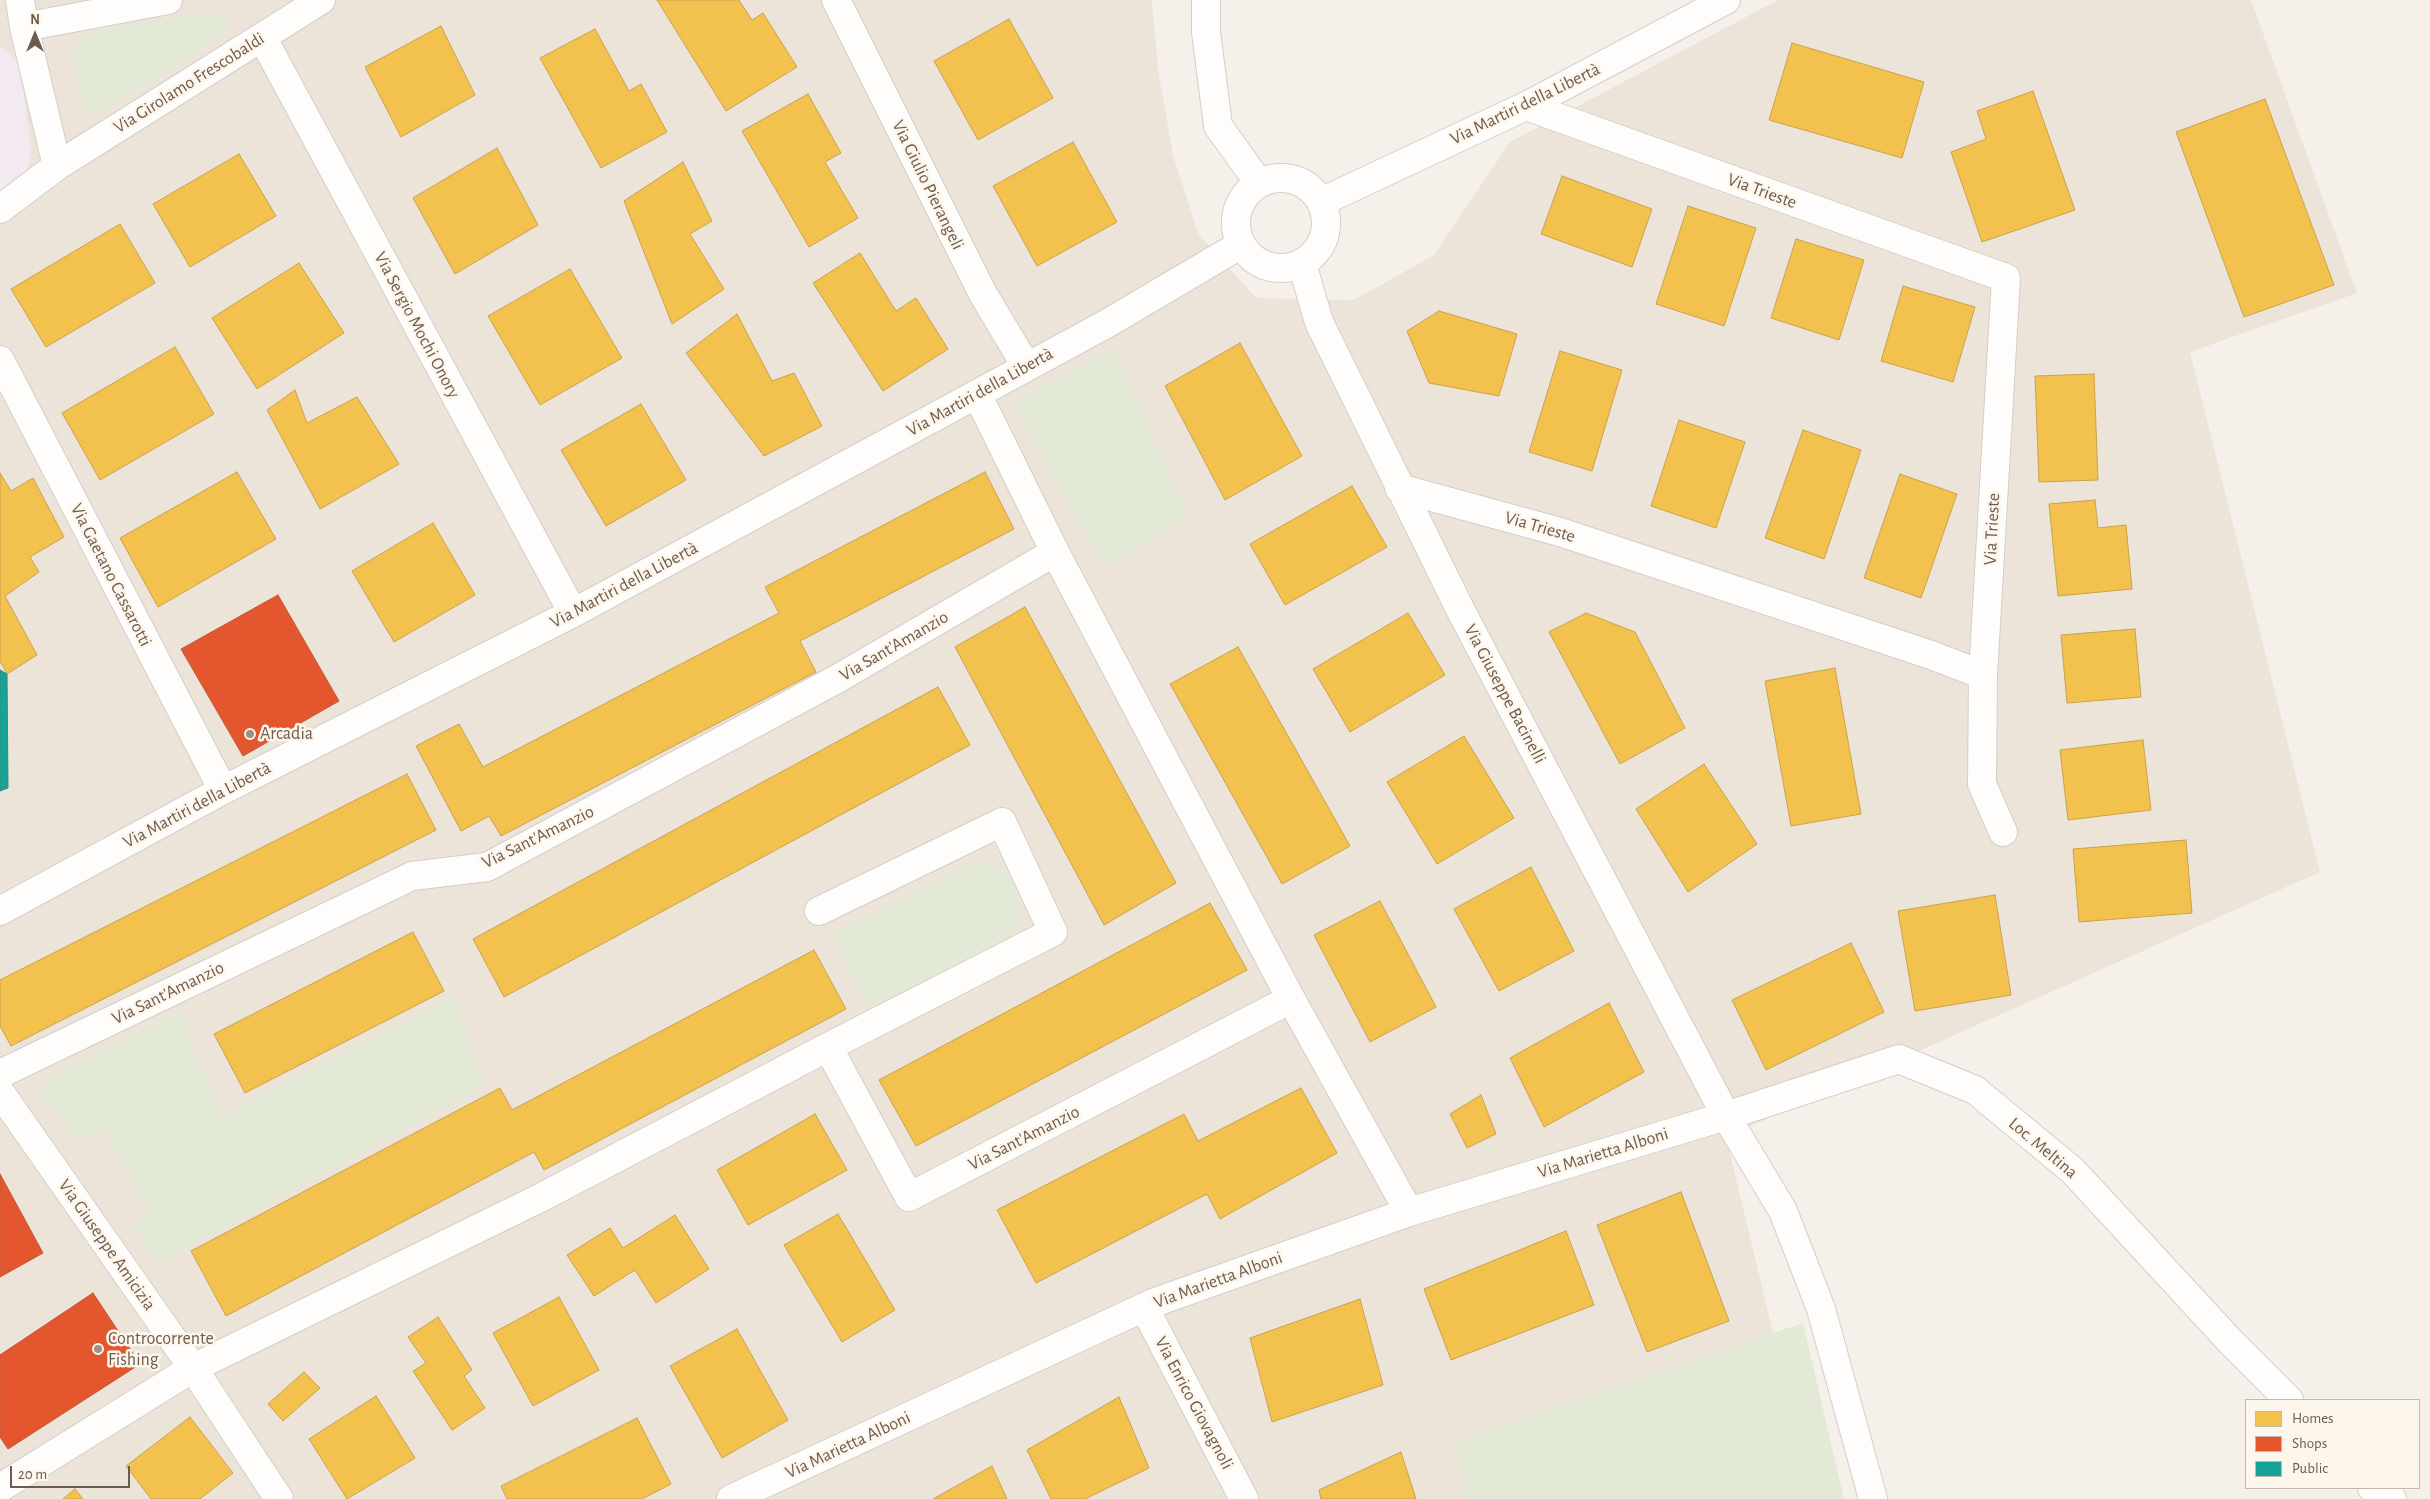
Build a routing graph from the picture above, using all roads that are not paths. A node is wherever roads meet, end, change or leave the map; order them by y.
1 (20, 0) edge
2 (168, 0) edge
3 (321, 0) edge
4 (836, 0) edge
5 (1206, 0) edge
6 (1726, 0) edge
7 (24, 27) junction
8 (262, 37) junction
9 (1526, 106) junction
10 (57, 166) junction
11 (1259, 183) junction
12 (1321, 202) junction
13 (0, 209) edge
14 (1240, 244) junction
15 (1302, 264) junction
16 (0, 360) edge
17 (1026, 366) junction
18 (977, 394) junction
19 (1399, 488) junction
20 (1055, 552) junction
21 (573, 613) junction
22 (1983, 675) junction
23 (223, 790) junction
24 (2003, 832) dead end
25 (0, 910) edge
26 (819, 911) dead end
27 (1291, 999) junction
28 (828, 1047) junction
29 (0, 1074) edge
30 (0, 1092) edge
31 (1726, 1116) junction
32 (1409, 1212) junction
33 (1144, 1307) junction
34 (193, 1368) junction
35 (2288, 1399) edge
36 (0, 1488) edge
37 (2373, 1489) edge
38 (279, 1499) edge
39 (731, 1499) edge
40 (1244, 1499) edge
41 (1873, 1499) edge
42 (2392, 1499) edge

1 - 7 street
2 - 7 street
3 - 8 street, Via Girolamo Frescobaldi
4 - 17 street, Via Giulio Pierangeli
5 - 11 street
6 - 9 street, Via Martiri della Libertà
7 - 10 street
8 - 10 street, Via Girolamo Frescobaldi
8 - 21 street, Via Sergio Mochi Onory
9 - 12 street, Via Martiri della Libertà
9 - 22 street, Via Trieste
10 - 13 street, Via Girolamo Frescobaldi
11 - 12 street
11 - 14 street
12 - 15 street
14 - 15 street
14 - 17 street, Via Martiri della Libertà
15 - 19 street, Via Giuseppe Bacinelli
16 - 23 street, Via Gaetano Cassarotti
17 - 18 street, Via Martiri della Libertà
18 - 20 street
18 - 21 street, Via Martiri della Libertà
19 - 22 street, Via Trieste
19 - 31 street, Via Giuseppe Bacinelli
20 - 27 street
20 - 29 street, Via Sant'Amanzio
21 - 23 street, Via Martiri della Libertà
22 - 24 street
23 - 25 street, Via Martiri della Libertà
26 - 28 street
27 - 28 street, Via Sant'Amanzio
27 - 32 street
28 - 34 street
30 - 34 street, Via Giuseppe Amicizia
31 - 32 street, Via Marietta Alboni
31 - 35 street, Loc. Meltina
31 - 41 street, Via Giuseppe Bacinelli
32 - 33 street, Via Marietta Alboni
33 - 39 street, Via Marietta Alboni
33 - 40 street, Via Enrico Giovagnoli
34 - 36 street
34 - 38 street, Via Giuseppe Amicizia
37 - 42 street

